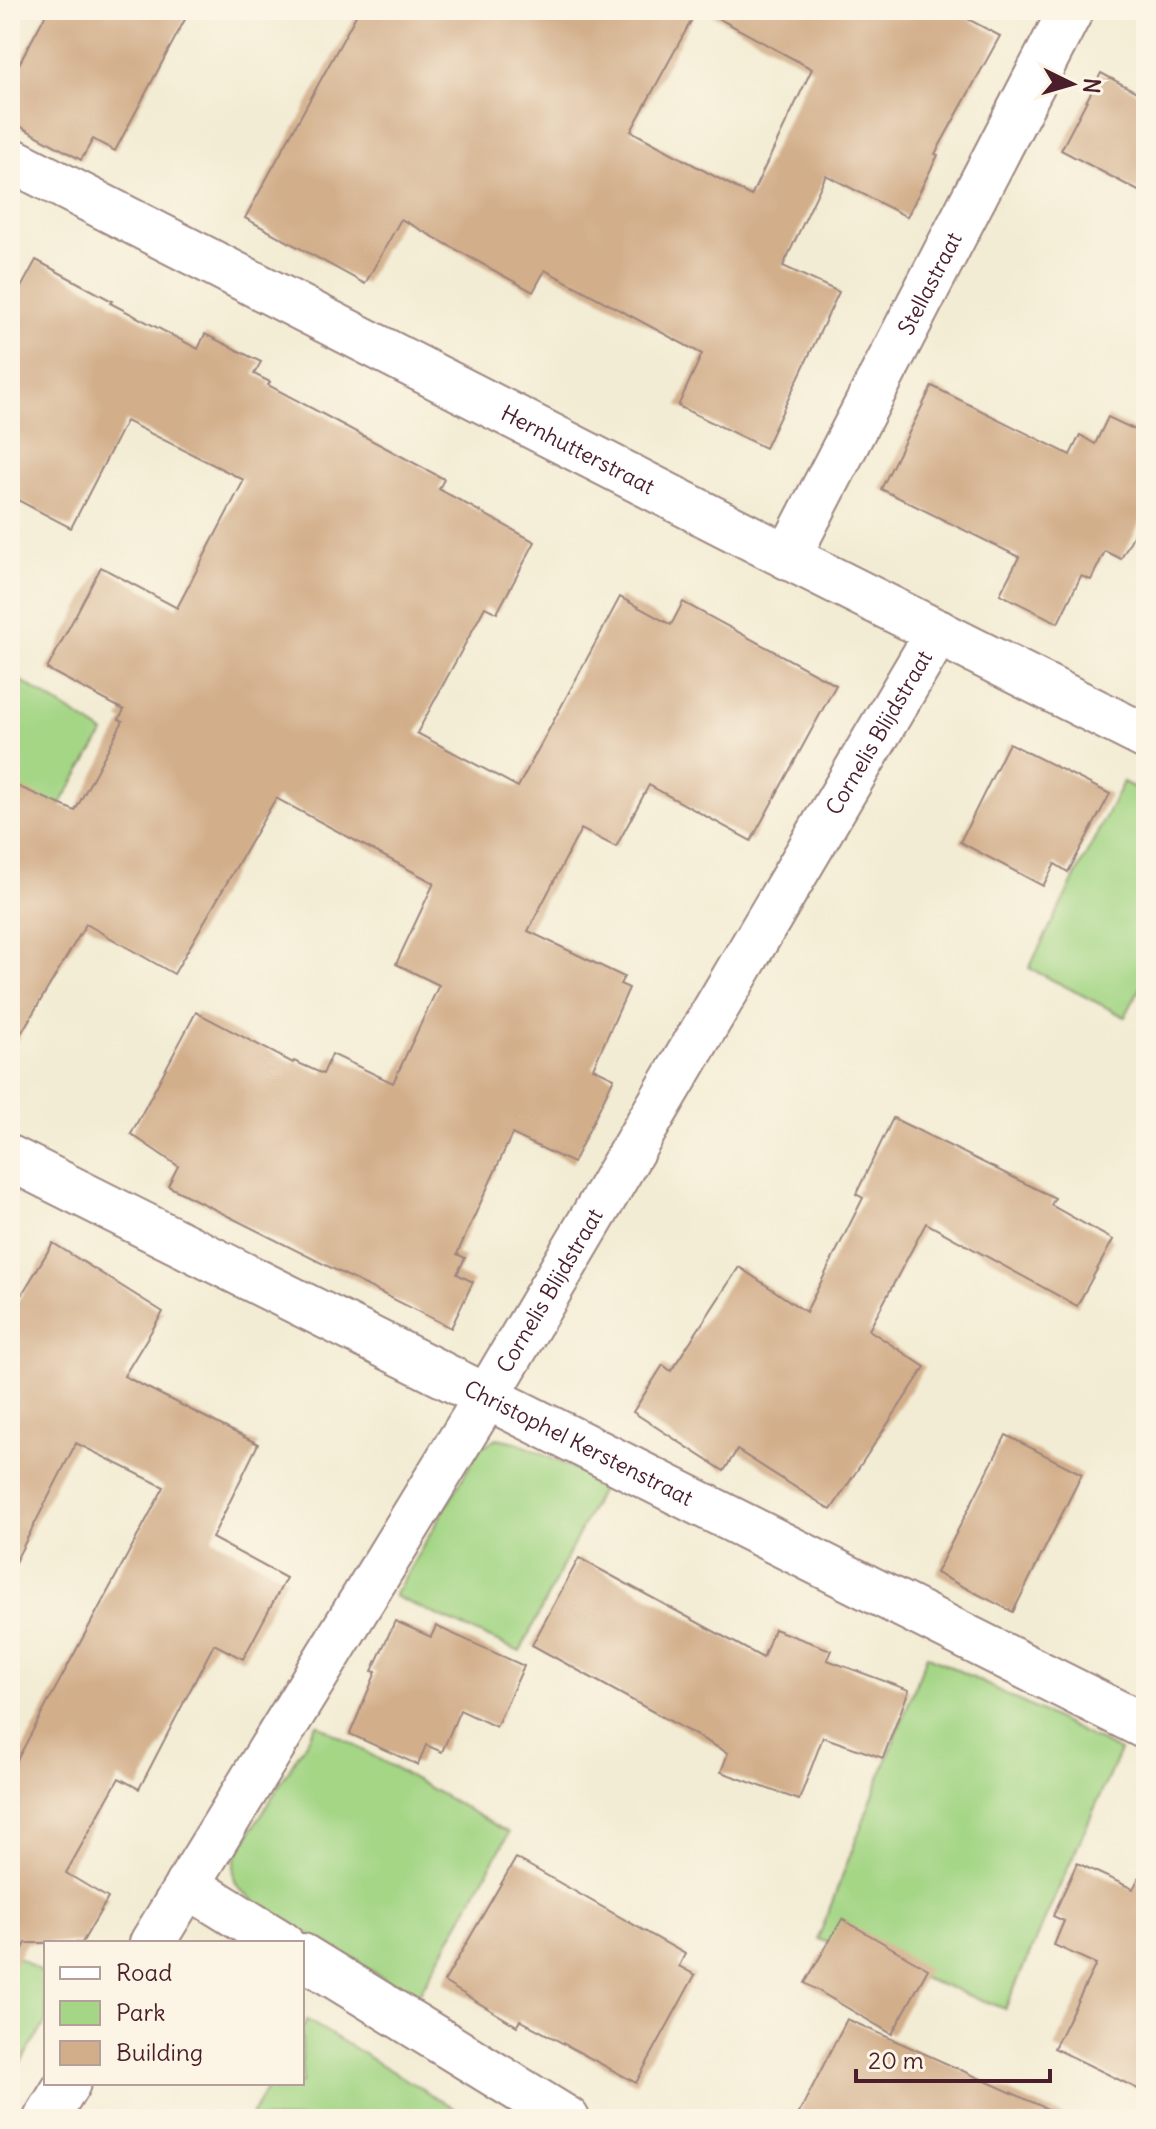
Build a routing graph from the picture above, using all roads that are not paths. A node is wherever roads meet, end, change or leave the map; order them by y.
1 (1071, 10) edge
2 (10, 159) edge
3 (788, 557) junction
4 (938, 632) junction
5 (1146, 737) edge
6 (10, 1158) edge
7 (486, 1398) junction
8 (1146, 1727) edge
9 (187, 1885) junction
10 (153, 1941) edge
11 (278, 1941) edge
12 (304, 1957) edge
13 (67, 2085) edge
14 (46, 2119) edge
15 (567, 2119) edge

1 - 3 street, Stellastraat
2 - 3 street, Hernhutterstraat
3 - 4 street, Hernhutterstraat
4 - 5 street, Hernhutterstraat
4 - 7 street, Cornelis Blijdstraat
6 - 7 street, Christophel Kerstenstraat
7 - 8 street, Christophel Kerstenstraat
7 - 9 street, Cornelis Blijdstraat
9 - 10 street, Cornelis Blijdstraat
9 - 11 street
12 - 15 street
13 - 14 street

